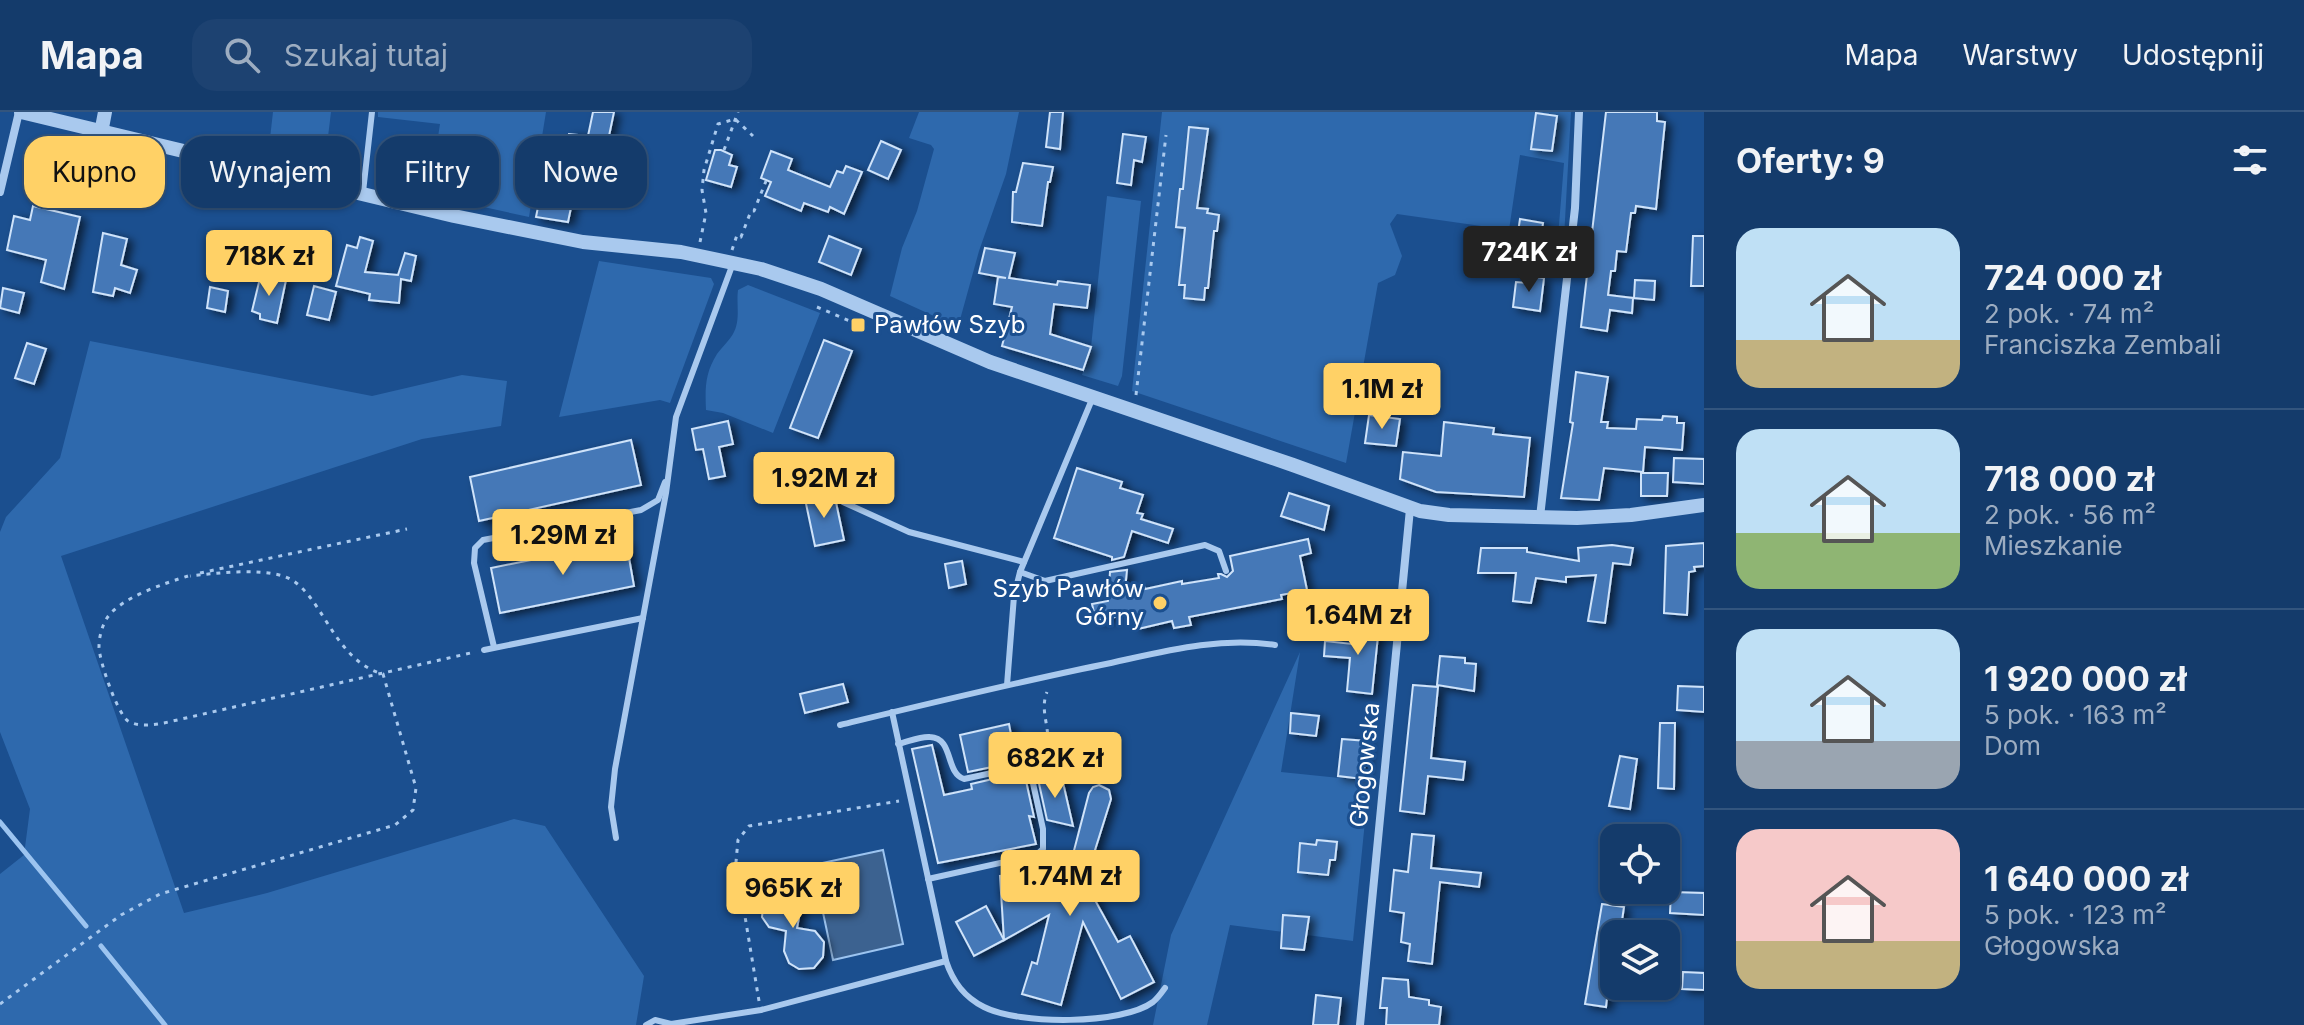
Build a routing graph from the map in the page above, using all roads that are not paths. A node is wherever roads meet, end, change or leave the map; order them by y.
1 (20, 112) edge
2 (105, 112) edge
3 (372, 112) edge
4 (1579, 112) edge
5 (101, 133) junction
6 (0, 192) edge
7 (363, 196) junction
8 (733, 255) junction
9 (1093, 397) junction
10 (669, 473) junction
11 (843, 502) dead end
12 (1704, 505) edge
13 (1410, 509) junction
14 (1540, 517) junction
15 (1024, 562) junction
16 (1226, 571) dead end
17 (1020, 572) junction
18 (643, 618) junction
19 (1275, 645) dead end
20 (494, 647) junction
21 (484, 650) road end
22 (1007, 685) junction
23 (892, 712) junction
24 (840, 725) dead end
25 (898, 744) junction
26 (616, 838) dead end
27 (928, 879) junction
28 (946, 961) junction
29 (1165, 988) dead end
30 (646, 1025) edge
31 (1360, 1025) edge

1 - 5 street
1 - 6 street
2 - 5 street
3 - 7 lane
4 - 14 street
5 - 7 street
7 - 8 street
8 - 9 street
8 - 10 lane
9 - 13 street
9 - 15 lane
10 - 18 lane
10 - 20 lane
11 - 15 lane
12 - 14 street
13 - 14 street
13 - 31 street, Głogowska
15 - 17 lane
16 - 17 lane
17 - 22 lane
18 - 20 lane
18 - 26 lane
19 - 22 lane
20 - 21 lane
22 - 23 lane
23 - 24 lane
23 - 25 lane
25 - 27 lane
25 - 27 lane
27 - 28 lane
28 - 29 lane
28 - 30 lane

